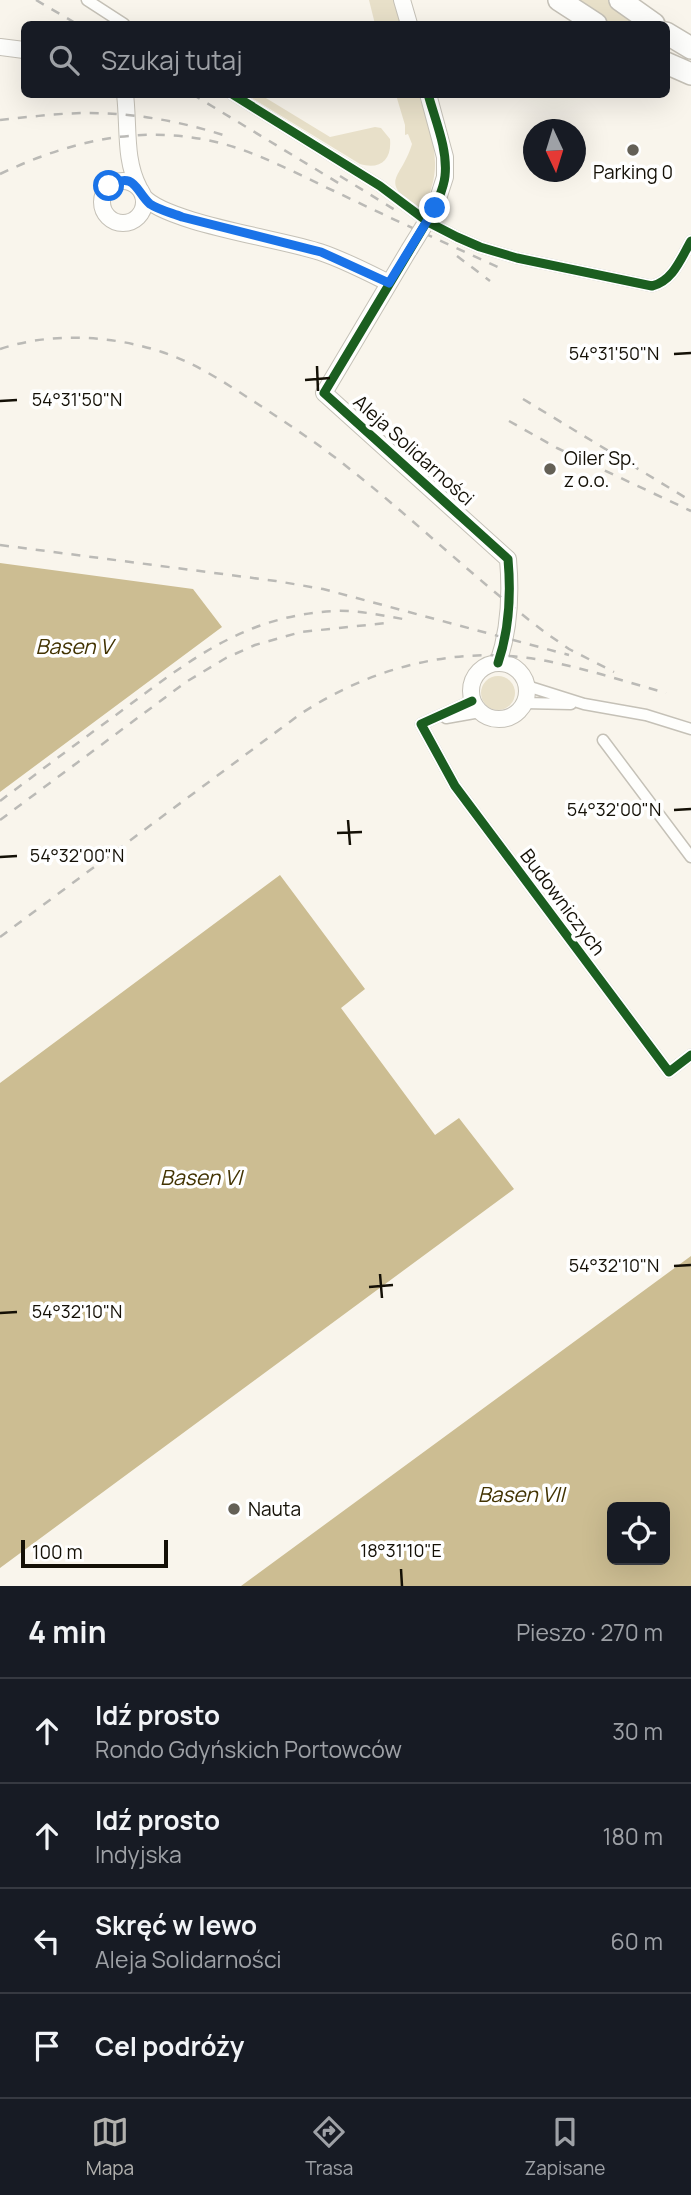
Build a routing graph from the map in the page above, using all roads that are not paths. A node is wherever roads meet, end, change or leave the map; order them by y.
1 (88, 0) edge
2 (402, 0) edge
3 (558, 0) edge
4 (620, 0) edge
5 (120, 21) edge
6 (408, 21) edge
7 (591, 21) edge
8 (650, 21) edge
9 (670, 35) edge
10 (0, 47) edge
11 (691, 48) edge
12 (21, 50) edge
13 (670, 64) edge
14 (691, 75) edge
15 (125, 98) edge
16 (238, 98) edge
17 (429, 98) edge
18 (127, 151) junction
19 (113, 184) junction
20 (141, 192) junction
21 (182, 217) junction
22 (137, 219) junction
23 (691, 241) edge
24 (389, 283) junction
25 (504, 664) junction
26 (527, 686) junction
27 (524, 703) junction
28 (584, 704) junction
29 (476, 707) junction
30 (691, 729) edge
31 (603, 740) dead end
32 (691, 858) edge
33 (691, 1055) edge

1 - 5 street
2 - 6 street
3 - 7 highway
4 - 8 highway
9 - 11 highway
10 - 12 street
13 - 14 highway
15 - 18 street
16 - 23 street
17 - 24 street, Aleja Solidarności, bridge
18 - 19 street
18 - 20 street
19 - 20 street
19 - 22 street
20 - 21 street
20 - 22 street
21 - 22 street
21 - 24 street
24 - 25 street, Aleja Solidarności
25 - 26 street
25 - 29 street
26 - 27 street
26 - 28 street
27 - 28 street
27 - 29 street
28 - 30 street
29 - 33 street, Budowniczych
31 - 32 street

